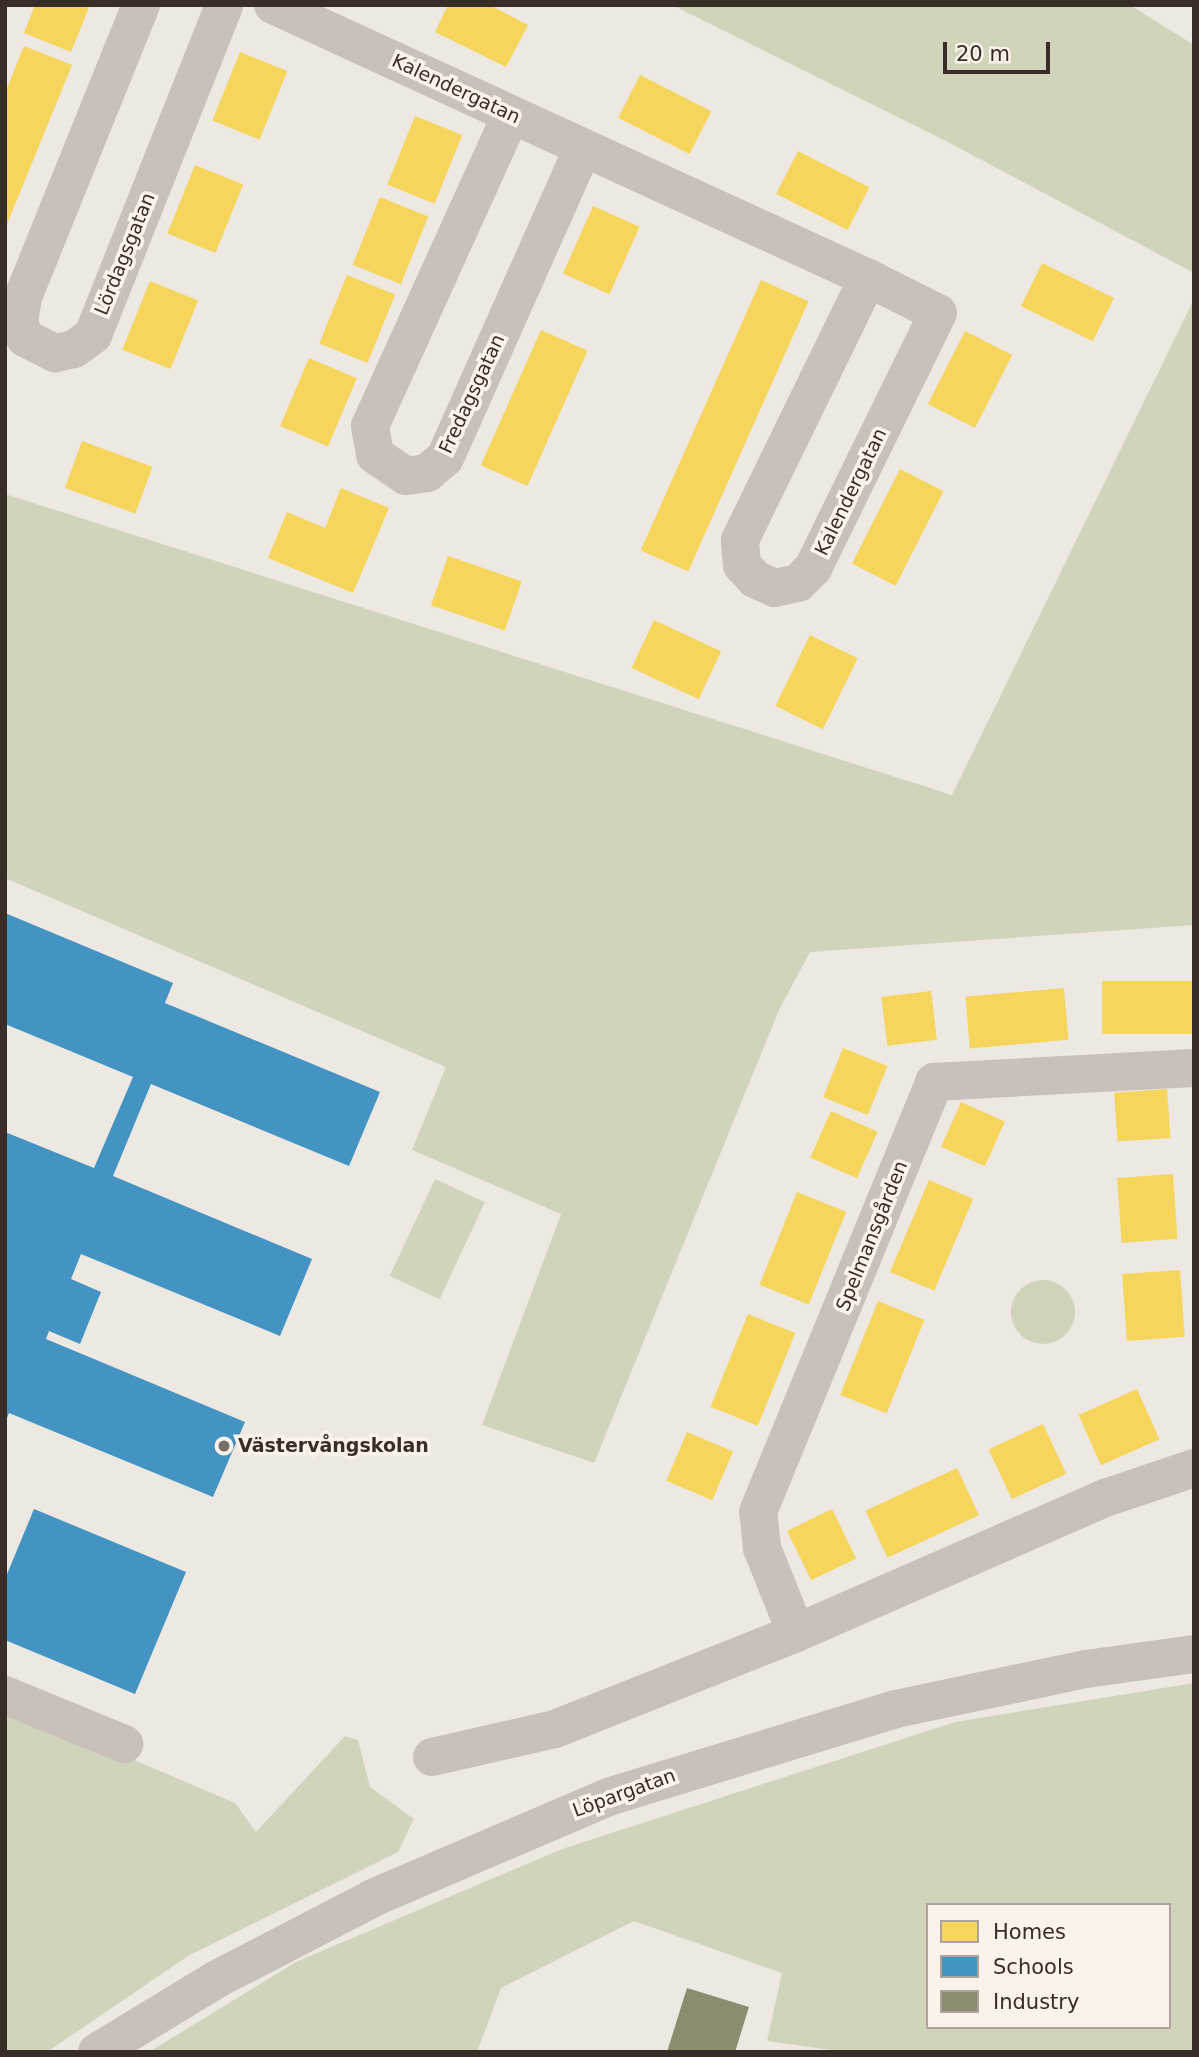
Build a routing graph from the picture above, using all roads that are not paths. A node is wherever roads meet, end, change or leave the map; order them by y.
1 (141, 5) edge
2 (224, 5) edge
3 (273, 5) edge
4 (511, 115) junction
5 (583, 148) junction
6 (868, 278) junction
7 (1194, 1068) edge
8 (1194, 1468) edge
9 (796, 1633) junction
10 (1194, 1654) edge
11 (5, 1695) edge
12 (124, 1744) dead end
13 (432, 1757) dead end
14 (97, 2052) edge

1 - 2 street, Lördagsgatan
3 - 4 street, Kalendergatan
4 - 5 street, Kalendergatan
4 - 5 street, Fredagsgatan
5 - 6 street, Kalendergatan
6 - 6 street, Kalendergatan
7 - 9 street, Spelmansgården
8 - 9 street
9 - 13 street
10 - 14 street, Löpargatan
11 - 12 street

